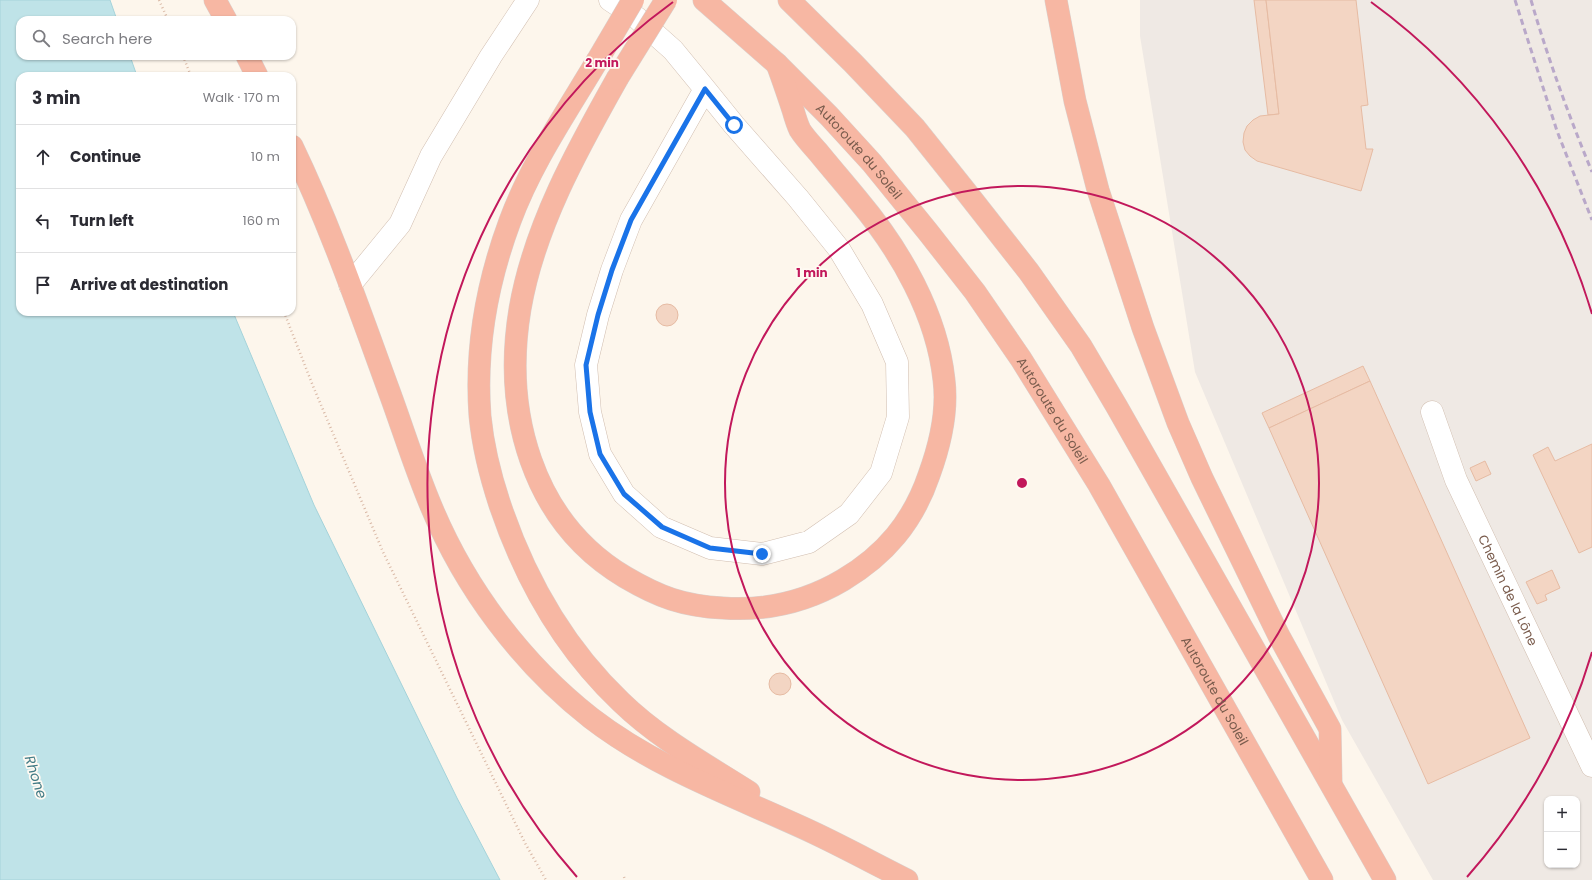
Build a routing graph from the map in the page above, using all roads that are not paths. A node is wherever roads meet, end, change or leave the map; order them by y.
1 (215, 0) edge
2 (528, 0) edge
3 (610, 0) edge
4 (633, 0) edge
5 (666, 0) edge
6 (704, 0) edge
7 (789, 0) edge
8 (1056, 0) edge
9 (224, 16) edge
10 (249, 60) edge
11 (778, 64) junction
12 (255, 72) edge
13 (705, 89) junction
14 (296, 155) edge
15 (350, 285) junction
16 (1432, 412) dead end
17 (1592, 766) edge
18 (1332, 785) junction
19 (814, 833) junction
20 (907, 880) edge
21 (1322, 880) edge
22 (1385, 880) edge

1 - 9 highway
2 - 15 street
3 - 13 street
4 - 19 highway, bridge
5 - 11 highway, bridge
6 - 11 highway, Autoroute du Soleil
7 - 18 highway
8 - 18 highway
10 - 12 highway
11 - 21 highway, Autoroute du Soleil
13 - 13 street
14 - 15 highway
15 - 19 highway
16 - 17 street, Chemin de la Lône
18 - 22 highway
19 - 20 highway

